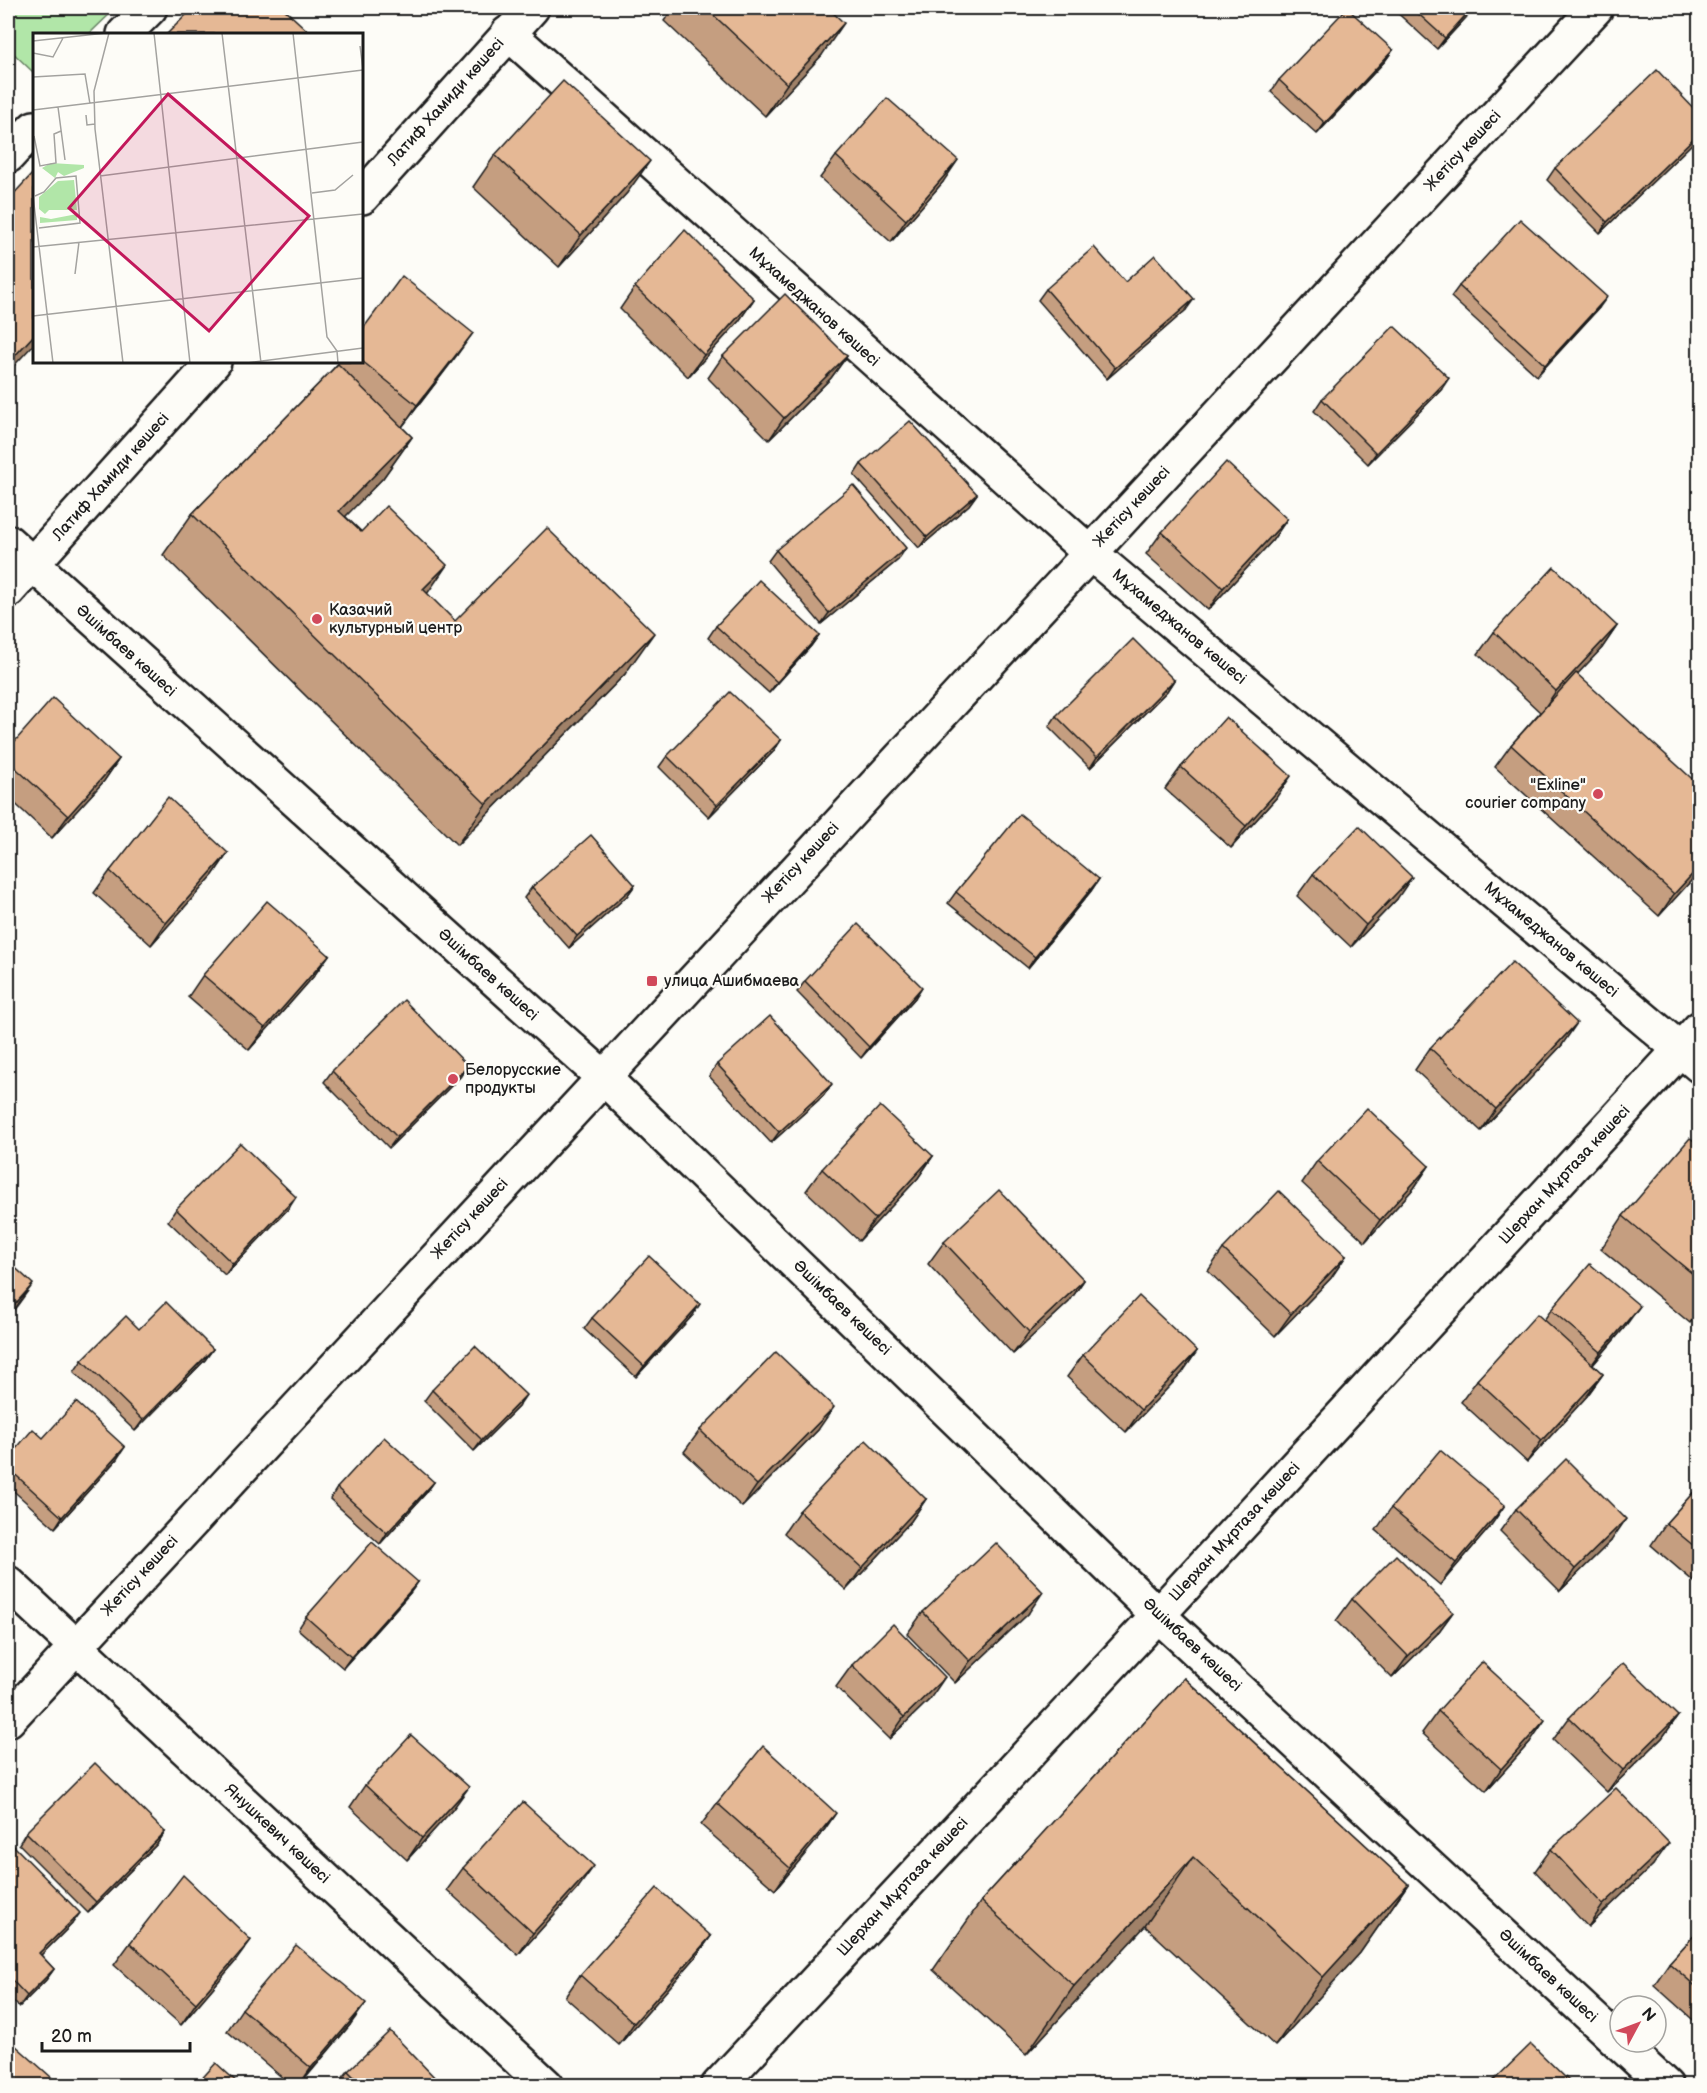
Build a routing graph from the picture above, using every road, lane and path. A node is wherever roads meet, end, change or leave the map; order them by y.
1 (150, 8) edge
2 (532, 8) edge
3 (1596, 8) edge
4 (125, 33) edge
5 (508, 33) junction
6 (33, 129) edge
7 (8, 156) edge
8 (363, 196) edge
9 (213, 363) edge
10 (8, 542) edge
11 (1089, 552) junction
12 (32, 565) junction
13 (8, 591) edge
14 (1693, 1048) edge
15 (603, 1077) junction
16 (8, 1583) edge
17 (1158, 1615) junction
18 (76, 1646) junction
19 (8, 1720) edge
20 (547, 2085) edge
21 (718, 2085) edge
22 (1666, 2085) edge

1 - 4 street
2 - 5 street, Латиф Хамиди көшесі
3 - 11 street, Жетісу көшесі
5 - 8 street, Латиф Хамиди көшесі
5 - 11 street, Мұхамеджанов көшесі
6 - 7 street
9 - 12 street, Латиф Хамиди көшесі
10 - 12 street, Әшімбаев көшесі
11 - 14 street, Мұхамеджанов көшесі
11 - 15 street, Жетісу көшесі
12 - 13 street, Латиф Хамиди көшесі
12 - 15 street, Әшімбаев көшесі
14 - 17 street, Шерхан Мұртаза көшесі
15 - 17 street, Әшімбаев көшесі
15 - 18 street, Жетісу көшесі
16 - 18 street, Янушкевич көшесі
17 - 21 street, Шерхан Мұртаза көшесі
17 - 22 street, Әшімбаев көшесі
18 - 19 street, Жетісу көшесі
18 - 20 street, Янушкевич көшесі

